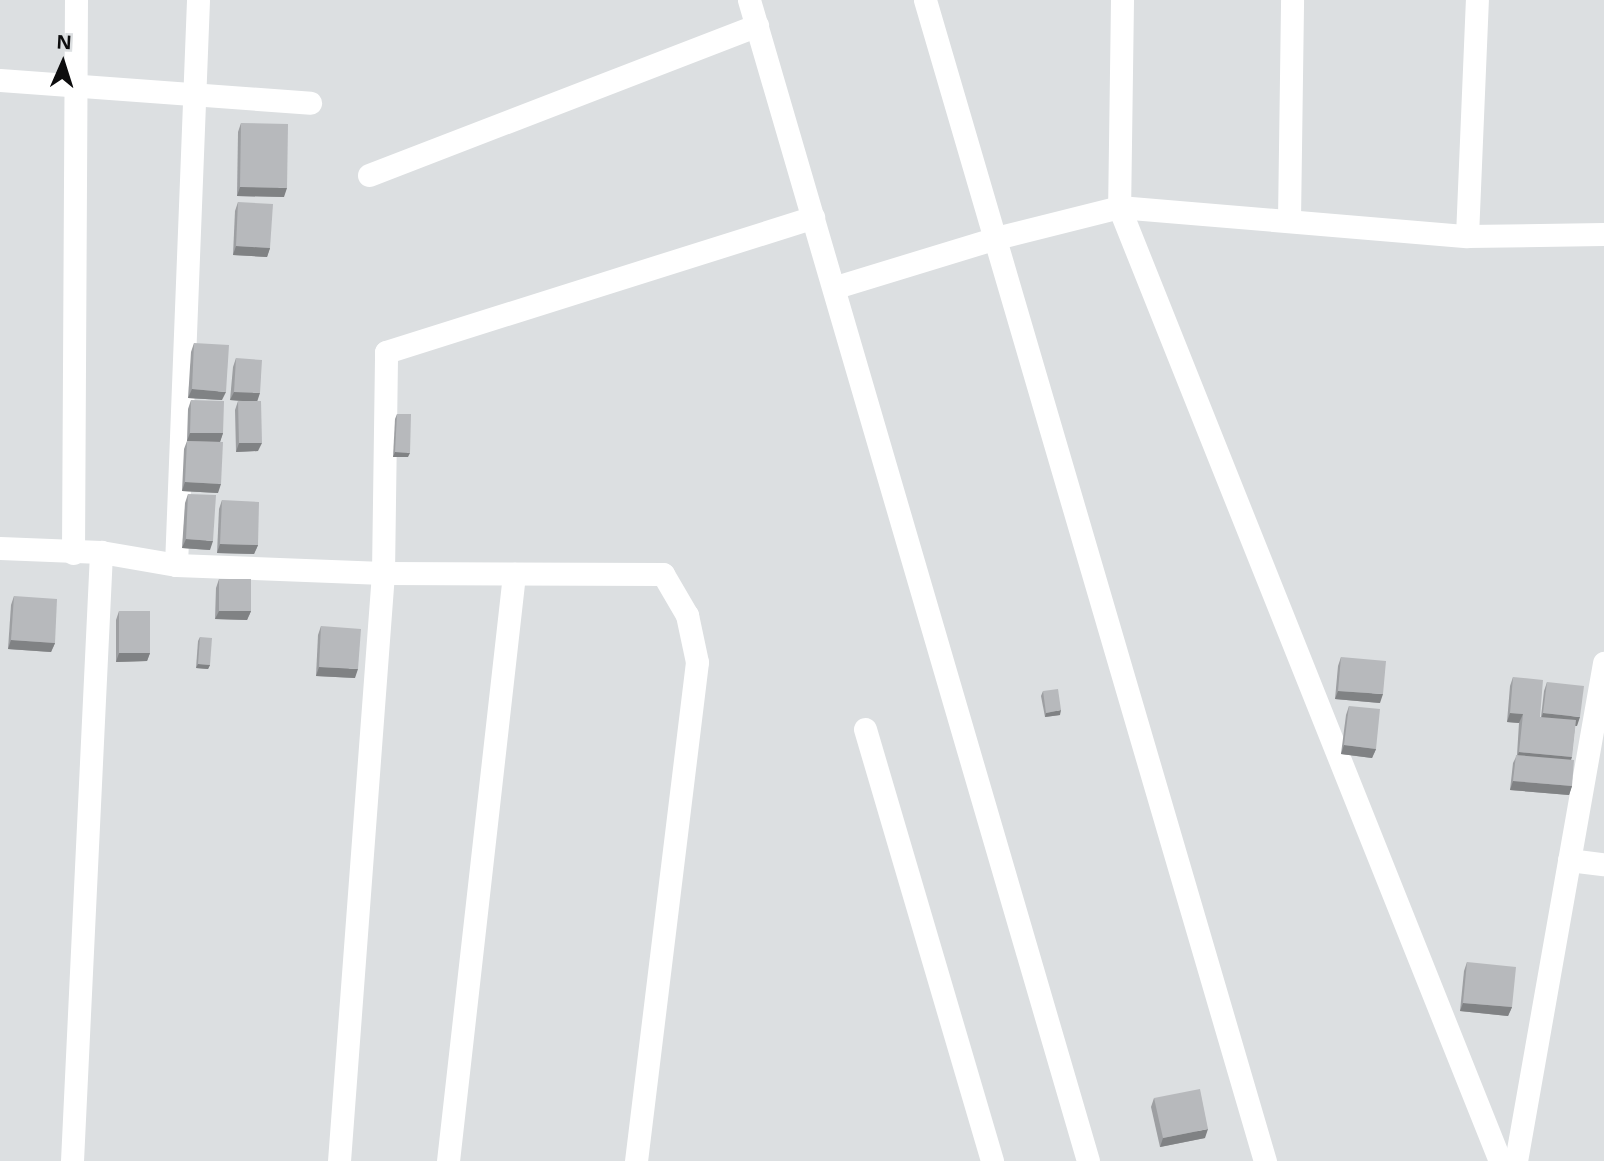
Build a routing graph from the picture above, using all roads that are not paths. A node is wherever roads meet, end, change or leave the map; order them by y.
1 (76, 0) edge
2 (198, 0) edge
3 (749, 0) edge
4 (925, 0) edge
5 (1122, 0) edge
6 (1292, 0) edge
7 (1477, 0) edge
8 (757, 25) junction
9 (0, 80) edge
10 (74, 85) junction
11 (197, 95) junction
12 (310, 103) dead end
13 (369, 175) dead end
14 (1119, 207) junction
15 (813, 217) junction
16 (1289, 220) junction
17 (1604, 234) edge
18 (1467, 236) junction
19 (996, 238) junction
20 (836, 288) junction
21 (0, 548) edge
22 (101, 552) junction
23 (73, 553) junction
24 (176, 565) junction
25 (383, 573) junction
26 (514, 574) junction
27 (1604, 663) edge
28 (865, 729) dead end
29 (1569, 860) junction
30 (1604, 864) edge
31 (72, 1161) edge
32 (339, 1161) edge
33 (448, 1161) edge
34 (636, 1161) edge
35 (992, 1161) edge
36 (1088, 1161) edge
37 (1265, 1161) edge
38 (1500, 1161) edge
39 (1516, 1161) edge

1 - 10 street
2 - 11 street
3 - 8 street
4 - 19 street
5 - 14 street
6 - 16 street
7 - 18 street
8 - 13 street
8 - 15 street
9 - 10 street
10 - 11 street
10 - 23 street
11 - 12 street
11 - 24 street
14 - 16 street
14 - 19 street
14 - 38 street
15 - 20 street
15 - 25 street
16 - 18 street
17 - 18 street
19 - 20 street
19 - 37 street
20 - 36 street
21 - 23 street
22 - 23 street
22 - 24 street
22 - 31 street
24 - 25 street
25 - 26 street
25 - 32 street
26 - 33 street
26 - 34 street
27 - 29 street
28 - 35 street
29 - 30 street
29 - 39 street

